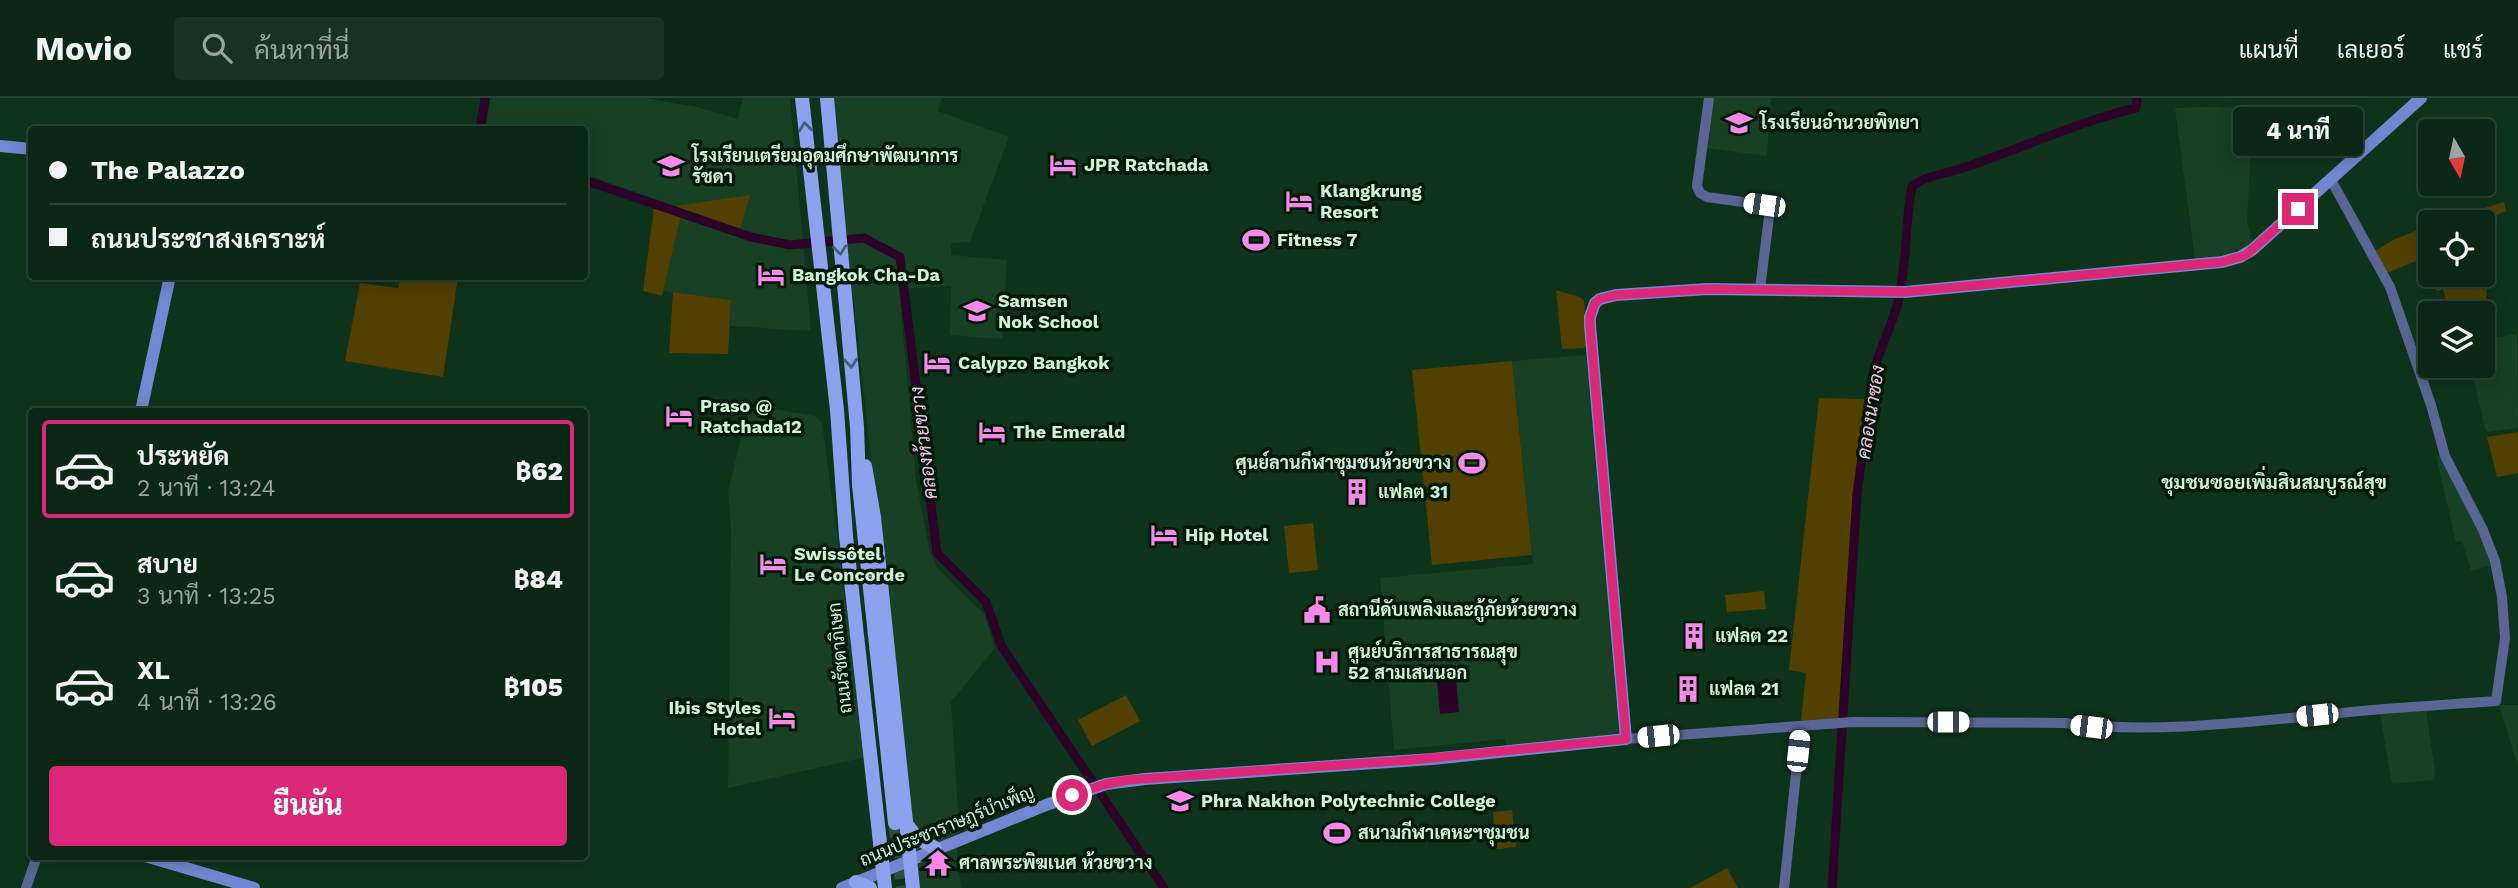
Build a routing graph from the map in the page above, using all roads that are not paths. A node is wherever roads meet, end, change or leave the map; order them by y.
1 (802, 98) edge
2 (827, 98) edge
3 (1709, 98) edge
4 (2421, 98) edge
5 (0, 146) edge
6 (28, 149) edge
7 (2331, 180) junction
8 (169, 280) edge
9 (1760, 289) junction
10 (142, 408) edge
11 (1801, 726) junction
12 (1626, 739) junction
13 (892, 825) junction
14 (935, 848) junction
15 (910, 859) junction
16 (36, 860) edge
17 (159, 860) edge
18 (884, 869) junction
19 (849, 885) edge
20 (26, 888) edge
21 (254, 888) edge
22 (870, 888) edge
23 (885, 888) edge
24 (914, 888) edge
25 (1784, 888) edge

13 -> 1 main road, ถนนรัชดาภิเษก
2 -> 13 main road, ถนนรัชดาภิเษก
3 - 9 street
4 - 7 main road
5 - 6 main road
7 - 9 main road
7 - 11 street
8 - 10 main road
9 - 12 main road
11 - 12 street
11 - 25 street
12 - 14 main road, ถนนประชาราษฎร์บำเพ็ญ
13 - 14 main road
13 - 15 main road, ถนนรัชดาภิเษก
13 - 18 main road, ถนนรัชดาภิเษก
14 - 15 main road, ถนนประชาราษฎร์บำเพ็ญ
15 - 18 main road, ถนนประชาราษฎร์บำเพ็ญ
15 - 24 main road, ถนนรัชดาภิเษก
16 - 20 street
17 - 21 main road
18 - 19 main road, ถนนประชาราษฎร์บำเพ็ญ
18 - 23 main road, ถนนรัชดาภิเษก
19 - 22 main road

